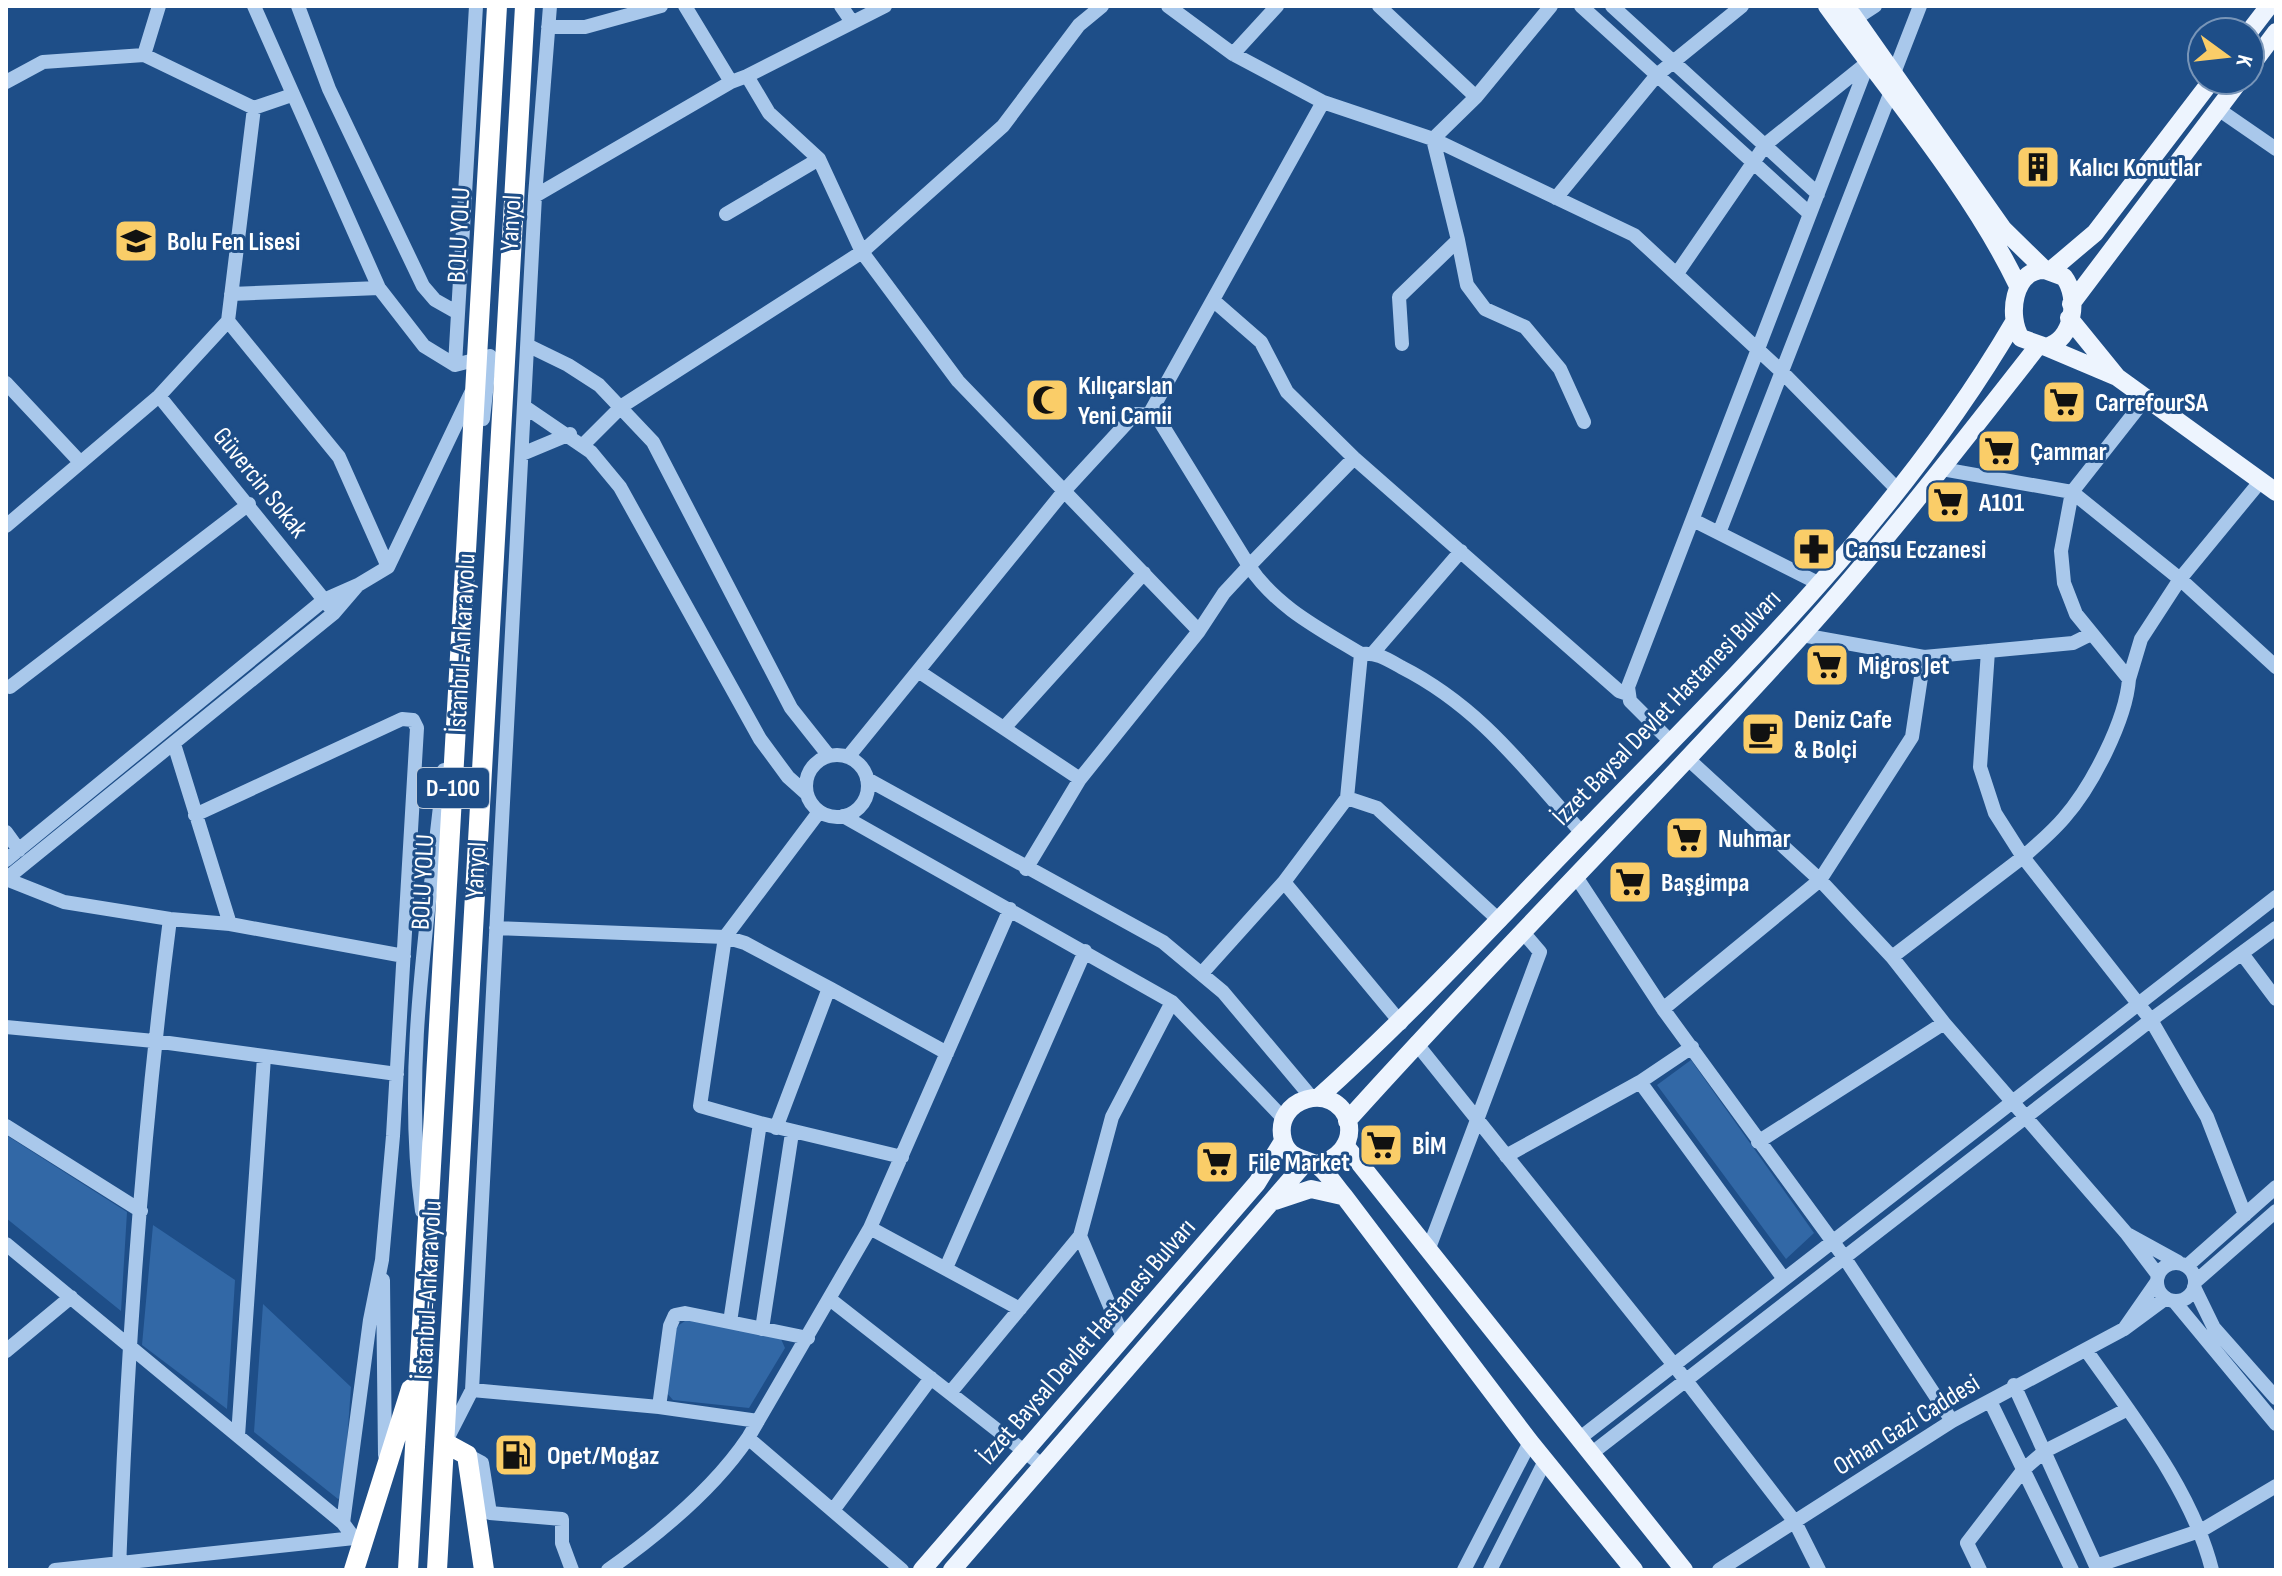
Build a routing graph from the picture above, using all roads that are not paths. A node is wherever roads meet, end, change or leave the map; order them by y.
1 (159, 6) edge
2 (254, 6) edge
3 (298, 6) edge
4 (476, 6) edge
5 (497, 6) edge
6 (525, 6) edge
7 (550, 6) edge
8 (661, 6) edge
9 (685, 6) edge
10 (841, 6) edge
11 (885, 6) edge
12 (1102, 6) edge
13 (1168, 6) edge
14 (1277, 6) edge
15 (1379, 6) edge
16 (1551, 6) edge
17 (1581, 6) edge
18 (1612, 6) edge
19 (1742, 6) edge
20 (1827, 6) edge
21 (1875, 6) edge
22 (1920, 6) edge
23 (1851, 12) edge
24 (852, 22) junction
25 (548, 27) junction
26 (1233, 54) junction
27 (144, 55) junction
28 (1672, 62) junction
29 (1868, 63) junction
30 (1894, 73) junction
31 (1657, 75) junction
32 (747, 76) junction
33 (6, 82) edge
34 (731, 82) junction
35 (1890, 94) junction
36 (292, 95) junction
37 (2200, 96) edge
38 (2228, 96) edge
39 (1476, 97) junction
40 (1323, 102) junction
41 (254, 108) junction
42 (2218, 109) junction
43 (1433, 139) junction
44 (1766, 144) junction
45 (2276, 149) edge
46 (819, 159) junction
47 (1756, 162) junction
48 (1818, 194) junction
49 (535, 196) junction
50 (1556, 198) junction
51 (726, 214) dead end
52 (1810, 214) junction
53 (1458, 240) junction
54 (862, 252) junction
55 (2047, 270) junction
56 (1678, 272) junction
57 (2018, 286) junction
58 (379, 288) junction
59 (231, 294) junction
60 (1214, 301) junction
61 (2070, 311) junction
62 (458, 313) junction
63 (228, 321) junction
64 (2014, 322) junction
65 (1402, 344) dead end
66 (529, 346) junction
67 (2042, 347) junction
68 (1757, 351) junction
69 (490, 356) junction
70 (455, 365) junction
71 (1782, 372) junction
72 (2117, 377) junction
73 (6, 383) edge
74 (159, 396) junction
75 (2146, 398) junction
76 (622, 406) junction
77 (525, 407) junction
78 (1150, 413) junction
79 (1584, 422) dead end
80 (570, 434) junction
81 (583, 445) junction
82 (522, 454) junction
83 (1354, 458) junction
84 (80, 462) junction
85 (1942, 469) junction
86 (2268, 487) edge
87 (1065, 490) junction
88 (1898, 490) junction
89 (2072, 492) junction
90 (249, 504) junction
91 (1693, 520) junction
92 (6, 526) edge
93 (1719, 533) junction
94 (1461, 551) junction
95 (1249, 566) junction
96 (388, 567) junction
97 (1144, 573) junction
98 (2180, 579) junction
99 (1818, 583) junction
100 (358, 585) junction
101 (324, 600) junction
102 (334, 613) junction
103 (1199, 631) junction
104 (2091, 634) junction
105 (1802, 635) junction
106 (1988, 651) junction
107 (1367, 653) junction
108 (1924, 657) junction
109 (2276, 667) edge
110 (918, 671) junction
111 (2129, 679) junction
112 (7, 685) edge
113 (1628, 694) junction
114 (1004, 728) junction
115 (1671, 742) junction
116 (174, 744) junction
117 (829, 756) junction
118 (848, 757) junction
119 (1687, 758) junction
120 (867, 779) junction
121 (1080, 779) junction
122 (807, 794) junction
123 (1347, 798) junction
124 (819, 812) junction
125 (195, 815) junction
126 (843, 816) junction
127 (6, 832) edge
128 (1582, 833) junction
129 (19, 850) junction
130 (2023, 857) junction
131 (6, 860) edge
132 (1026, 869) junction
133 (1575, 875) junction
134 (6, 879) edge
135 (1820, 880) junction
136 (1284, 882) junction
137 (2276, 897) edge
138 (1010, 909) junction
139 (170, 919) junction
140 (1500, 921) junction
141 (230, 924) junction
142 (496, 928) junction
143 (2276, 928) edge
144 (1522, 931) junction
145 (725, 937) junction
146 (1085, 951) junction
147 (2243, 955) junction
148 (404, 956) junction
149 (1892, 957) junction
150 (1203, 972) junction
151 (829, 988) junction
152 (2276, 999) edge
153 (1172, 1002) junction
154 (2138, 1005) junction
155 (1663, 1009) junction
156 (2151, 1020) junction
157 (1401, 1023) junction
158 (1944, 1023) junction
159 (6, 1027) edge
160 (154, 1041) junction
161 (1416, 1043) junction
162 (418, 1045) junction
163 (1692, 1047) junction
164 (947, 1053) junction
165 (264, 1057) junction
166 (397, 1074) junction
167 (1640, 1082) junction
168 (1316, 1098) junction
169 (2013, 1104) junction
170 (2026, 1118) junction
171 (1284, 1119) junction
172 (1347, 1121) junction
173 (760, 1123) junction
174 (1478, 1124) junction
175 (6, 1126) edge
176 (776, 1128) junction
177 (792, 1133) junction
178 (393, 1136) junction
179 (1283, 1141) junction
180 (1758, 1142) junction
181 (1345, 1145) junction
182 (413, 1149) junction
183 (1506, 1156) junction
184 (902, 1157) junction
185 (1310, 1163) junction
186 (2276, 1187) edge
187 (1344, 1196) junction
188 (1265, 1206) junction
189 (141, 1211) junction
190 (2276, 1211) edge
191 (2245, 1215) junction
192 (870, 1228) junction
193 (2127, 1234) junction
194 (1080, 1236) junction
195 (1833, 1243) junction
196 (6, 1244) edge
197 (1429, 1248) junction
198 (427, 1251) junction
199 (1844, 1257) junction
200 (382, 1260) junction
201 (2182, 1264) junction
202 (946, 1268) junction
203 (1784, 1279) junction
204 (2157, 1279) junction
205 (2195, 1285) junction
206 (71, 1297) junction
207 (831, 1300) junction
208 (2170, 1300) junction
209 (1020, 1309) junction
210 (730, 1322) junction
211 (762, 1329) junction
212 (2124, 1329) junction
213 (1123, 1337) junction
214 (808, 1338) junction
215 (129, 1344) junction
216 (2086, 1350) junction
217 (6, 1351) edge
218 (421, 1354) junction
219 (1674, 1365) junction
220 (931, 1378) junction
221 (1685, 1379) junction
222 (2014, 1385) junction
223 (472, 1390) junction
224 (950, 1393) junction
225 (2276, 1398) edge
226 (1990, 1401) junction
227 (659, 1407) junction
228 (2128, 1409) junction
229 (758, 1421) junction
230 (1952, 1421) junction
231 (2276, 1424) edge
232 (238, 1436) junction
233 (748, 1438) junction
234 (1580, 1438) junction
235 (1530, 1442) junction
236 (445, 1443) junction
237 (2045, 1451) junction
238 (1025, 1452) junction
239 (1592, 1453) junction
240 (467, 1455) junction
241 (1545, 1461) junction
242 (1043, 1466) junction
243 (2024, 1469) junction
244 (385, 1473) junction
245 (2276, 1486) edge
246 (834, 1509) junction
247 (1795, 1522) junction
248 (343, 1523) junction
249 (2202, 1530) junction
250 (359, 1540) junction
251 (120, 1566) edge
252 (616, 1568) edge
253 (2090, 1568) edge
254 (55, 1570) edge
255 (354, 1570) edge
256 (408, 1570) edge
257 (437, 1570) edge
258 (484, 1570) edge
259 (572, 1570) edge
260 (902, 1570) edge
261 (922, 1570) edge
262 (952, 1570) edge
263 (1464, 1570) edge
264 (1490, 1570) edge
265 (1634, 1570) edge
266 (1684, 1570) edge
267 (1719, 1570) edge
268 (1819, 1570) edge
269 (1980, 1570) edge
270 (2072, 1570) edge
271 (2212, 1570) edge

1 - 27 street
2 - 36 street
3 - 62 street
4 - 62 street, Yanyol
5 - 198 highway, BOLU YOLU / D-100
6 - 236 highway, İstanbul-Ankara yolu / D-100
7 - 25 street, Yanyol
8 - 25 street
9 - 34 street
10 - 24 street
11 - 24 street
12 - 54 street
13 - 26 street
14 - 26 street
15 - 39 street
16 - 39 street
17 - 31 street
18 - 28 street
19 - 28 street
20 - 29 main road
21 - 23 street
22 - 30 street
23 - 30 main road
24 - 32 street
25 - 49 street, Yanyol
26 - 40 street
27 - 33 street
27 - 41 street
28 - 31 street
28 - 44 street
29 - 35 main road
29 - 44 street
29 - 48 street
30 - 55 main road
31 - 47 street
31 - 50 street
32 - 34 street
32 - 46 street
34 - 49 street
35 - 57 main road
35 - 71 street
36 - 41 street
36 - 58 street
37 - 55 main road
38 - 42 main road, İzzet Baysal Devlet Hastanesi Bulvarı
39 - 43 street
40 - 43 street
40 - 60 street
41 - 59 street
42 - 45 street
42 - 61 main road, İzzet Baysal Devlet Hastanesi Bulvarı
43 - 50 street
43 - 53 street
44 - 47 street
44 - 48 street
46 - 51 street
46 - 54 street
47 - 52 street
47 - 56 street
48 - 52 street
49 - 66 street, Yanyol
50 - 56 street
52 - 68 street
53 - 65 street
53 - 79 street
54 - 76 street
54 - 87 street
55 - 57 main road
55 - 61 main road
56 - 68 street
57 - 64 main road, İzzet Baysal Devlet Hastanesi Bulvarı
58 - 59 street
58 - 70 street
59 - 63 street
60 - 78 street
60 - 83 street
61 - 67 main road, İzzet Baysal Devlet Hastanesi Bulvarı
61 - 72 main road
62 - 70 street, Yanyol
63 - 74 street
63 - 96 street
64 - 67 main road
64 - 88 main road, İzzet Baysal Devlet Hastanesi Bulvarı
66 - 76 street
66 - 77 street, Yanyol
67 - 72 main road
67 - 85 main road, İzzet Baysal Devlet Hastanesi Bulvarı
68 - 71 street
68 - 91 street
69 - 70 street
69 - 96 street
69 - 162 street, Yanyol
71 - 88 street
71 - 93 street
72 - 75 main road
73 - 84 street
74 - 84 street
74 - 90 street, Güvercin Sokak
75 - 86 main road
75 - 89 street
76 - 81 street
76 - 117 street
77 - 80 street
77 - 82 street, Yanyol
78 - 87 street
78 - 95 street
80 - 81 street
80 - 82 street
81 - 122 street
82 - 142 street, Yanyol
83 - 94 street
83 - 95 street
84 - 92 street
85 - 89 street
85 - 105 main road, İzzet Baysal Devlet Hastanesi Bulvarı
86 - 98 street
87 - 97 street
87 - 110 street
88 - 99 main road, İzzet Baysal Devlet Hastanesi Bulvarı
89 - 98 street
89 - 104 street
90 - 101 street, Güvercin Sokak
90 - 112 street
91 - 93 street
91 - 113 street
93 - 99 street
94 - 107 street
94 - 113 street
95 - 103 street
95 - 107 street
96 - 100 street
97 - 103 street
97 - 114 street
98 - 109 street
98 - 111 street
99 - 115 main road, İzzet Baysal Devlet Hastanesi Bulvarı
100 - 101 street
100 - 102 street
101 - 102 street, Güvercin Sokak
101 - 129 street
102 - 116 street
103 - 121 street
104 - 106 street
104 - 111 street
105 - 108 street
105 - 119 main road, İzzet Baysal Devlet Hastanesi Bulvarı
106 - 108 street
106 - 130 street
107 - 123 street
107 - 128 street
108 - 135 street
110 - 114 street
110 - 118 street
111 - 130 street
113 - 115 street
114 - 121 street
115 - 128 main road, İzzet Baysal Devlet Hastanesi Bulvarı
116 - 125 street
116 - 134 street
117 - 118 street
117 - 122 street
118 - 120 street
119 - 133 main road, İzzet Baysal Devlet Hastanesi Bulvarı
119 - 135 street
120 - 126 street
120 - 132 street
121 - 132 street
122 - 124 street
123 - 136 street
123 - 140 street
124 - 126 street
124 - 145 street
125 - 141 street
125 - 148 street
126 - 138 street
127 - 129 street
128 - 140 main road, İzzet Baysal Devlet Hastanesi Bulvarı
129 - 131 street
130 - 149 street
130 - 154 street
132 - 150 street
133 - 144 main road, İzzet Baysal Devlet Hastanesi Bulvarı
133 - 155 street
134 - 139 street
135 - 149 street
135 - 155 street
136 - 150 street
136 - 157 street
137 - 154 street
138 - 146 street
138 - 164 street
139 - 141 street
139 - 160 street
140 - 157 main road, İzzet Baysal Devlet Hastanesi Bulvarı
141 - 148 street
142 - 145 street
142 - 223 street, Yanyol
143 - 147 street
144 - 161 main road, İzzet Baysal Devlet Hastanesi Bulvarı
144 - 174 street
145 - 151 street
145 - 173 street
146 - 153 street
146 - 202 street
147 - 152 street
147 - 156 street
148 - 166 street
149 - 158 street
150 - 168 street
151 - 164 street
151 - 176 street
153 - 171 street
153 - 194 street
154 - 156 street
154 - 169 street
155 - 163 street
156 - 170 street
156 - 191 street
157 - 168 main road, İzzet Baysal Devlet Hastanesi Bulvarı
158 - 169 street
158 - 180 street
159 - 160 street
160 - 165 street
160 - 189 street
161 - 172 main road, İzzet Baysal Devlet Hastanesi Bulvarı
161 - 174 street
162 - 166 street
162 - 182 street, Yanyol
163 - 167 street
163 - 180 street
164 - 184 street
165 - 166 street
165 - 232 street
166 - 178 street
167 - 183 street
167 - 203 street
168 - 171 main road
168 - 172 main road
169 - 170 street
169 - 195 street
170 - 193 street
170 - 199 street
171 - 179 main road
172 - 181 main road
173 - 176 street
173 - 210 street
174 - 183 street
174 - 197 street
175 - 189 street
176 - 177 street
177 - 184 street
177 - 211 street
178 - 182 street
178 - 200 street
179 - 185 main road
179 - 213 main road, İzzet Baysal Devlet Hastanesi Bulvarı
180 - 195 street
181 - 185 main road
181 - 197 main road
182 - 198 street, Yanyol
183 - 219 street
184 - 192 street
185 - 187 main road
185 - 188 main road, İzzet Baysal Devlet Hastanesi Bulvarı
186 - 191 street
187 - 188 main road
187 - 235 main road
188 - 242 main road, İzzet Baysal Devlet Hastanesi Bulvarı
189 - 215 street
190 - 205 street
191 - 201 street
192 - 202 street
192 - 207 street
193 - 201 street
193 - 204 street
194 - 209 street
194 - 213 street
195 - 199 street
195 - 203 street
196 - 206 street
197 - 234 main road
198 - 218 highway, BOLU YOLU / D-100
199 - 221 street
199 - 230 street
200 - 244 street
200 - 248 street
201 - 204 street
201 - 205 street
202 - 209 street
203 - 219 street
204 - 208 street
204 - 212 street
205 - 208 street
205 - 225 street
206 - 215 street
206 - 217 street
207 - 214 street
207 - 220 street
208 - 212 street, Orhan Gazi Caddesi
208 - 231 street
209 - 224 street
210 - 211 street
210 - 227 street
211 - 214 street
212 - 216 street, Orhan Gazi Caddesi
213 - 238 main road, İzzet Baysal Devlet Hastanesi Bulvarı
214 - 229 street
215 - 232 street
215 - 251 street
216 - 222 street, Orhan Gazi Caddesi
216 - 228 street
218 - 244 highway
218 - 256 highway, BOLU YOLU / D-100
219 - 221 street
219 - 234 street
220 - 224 street
220 - 246 street
221 - 239 street
221 - 247 street
222 - 226 street, Orhan Gazi Caddesi
222 - 237 street
223 - 227 street
223 - 236 street, Yanyol
224 - 238 street
226 - 230 street, Orhan Gazi Caddesi
226 - 243 street
227 - 229 street
228 - 237 street
228 - 249 street
229 - 233 street
230 - 247 street, Orhan Gazi Caddesi
232 - 248 street
233 - 246 street
233 - 252 street
234 - 239 main road
235 - 241 main road
235 - 263 street
236 - 240 highway
236 - 257 highway, İstanbul-Ankara yolu / D-100
237 - 243 street
237 - 253 street
238 - 242 street
238 - 261 main road, İzzet Baysal Devlet Hastanesi Bulvarı
239 - 266 main road
240 - 258 highway
240 - 259 street
241 - 264 street
241 - 265 main road
242 - 262 main road, İzzet Baysal Devlet Hastanesi Bulvarı
243 - 269 street
243 - 270 street
244 - 250 highway
245 - 249 street
246 - 260 street
247 - 267 street, Orhan Gazi Caddesi
247 - 268 street
248 - 250 street
249 - 253 street
249 - 271 street
250 - 251 street
250 - 255 highway
251 - 254 street

